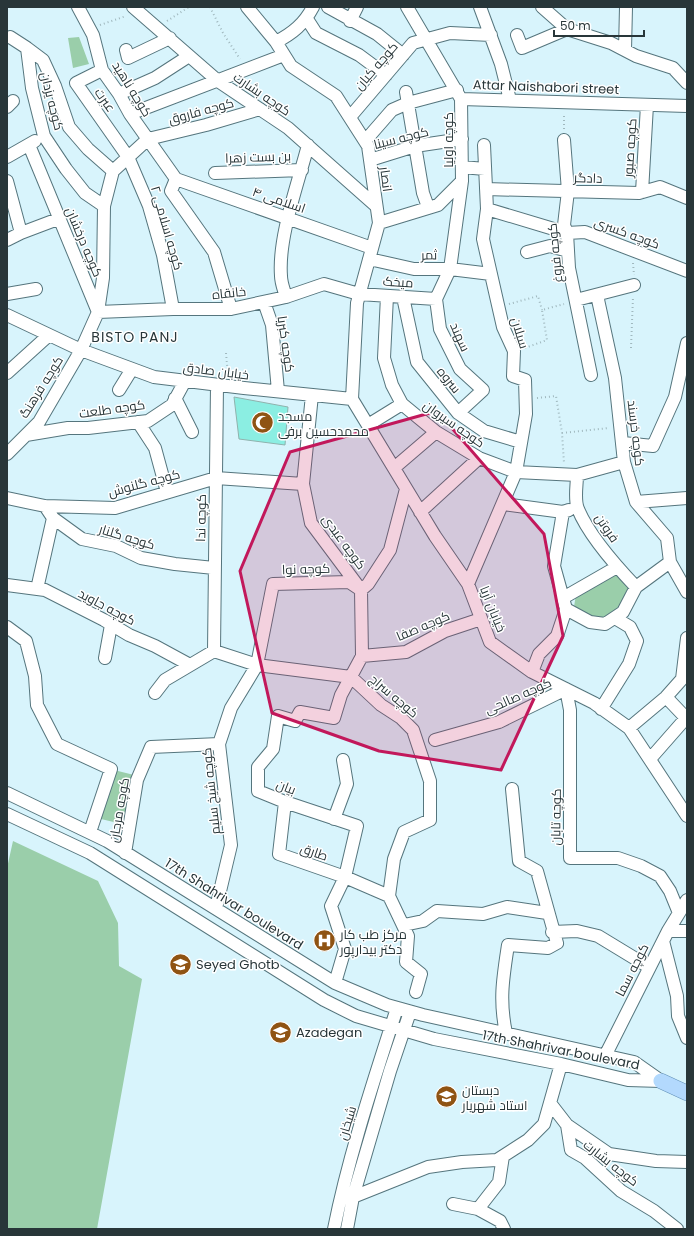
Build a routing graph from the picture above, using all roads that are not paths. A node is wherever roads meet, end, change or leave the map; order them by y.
1 (78, 7) edge
2 (313, 7) edge
3 (328, 7) edge
4 (357, 7) edge
5 (407, 7) edge
6 (480, 7) edge
7 (542, 7) edge
8 (626, 7) edge
9 (135, 9) edge
10 (252, 9) edge
11 (307, 18) junction
12 (350, 21) junction
13 (567, 29) junction
14 (491, 35) junction
15 (517, 35) dead end
16 (10, 36) dead end
17 (170, 38) junction
18 (427, 40) junction
19 (276, 42) junction
20 (27, 48) junction
21 (126, 50) dead end
22 (625, 50) junction
23 (284, 55) junction
24 (403, 55) junction
25 (189, 56) junction
26 (102, 70) junction
27 (386, 76) junction
28 (218, 81) junction
29 (687, 83) edge
30 (119, 94) junction
31 (459, 94) junction
32 (407, 98) junction
33 (510, 100) junction
34 (647, 105) junction
35 (687, 106) edge
36 (260, 109) junction
37 (130, 114) junction
38 (350, 117) junction
39 (44, 136) junction
40 (148, 139) junction
41 (462, 139) junction
42 (564, 140) road end
43 (365, 142) junction
44 (29, 145) junction
45 (308, 145) junction
46 (484, 145) dead end
47 (415, 146) junction
48 (7, 157) edge
49 (128, 157) junction
50 (370, 160) junction
51 (462, 167) junction
52 (485, 169) junction
53 (302, 170) junction
54 (113, 171) junction
55 (215, 173) dead end
56 (176, 179) junction
57 (7, 181) edge
58 (462, 181) junction
59 (486, 189) junction
60 (568, 191) junction
61 (642, 192) junction
62 (687, 198) edge
63 (376, 205) junction
64 (104, 206) junction
65 (428, 207) junction
66 (488, 209) junction
67 (288, 218) junction
68 (58, 219) junction
69 (379, 223) junction
70 (21, 233) junction
71 (567, 233) junction
72 (7, 240) edge
73 (568, 251) junction
74 (527, 252) dead end
75 (371, 253) junction
76 (450, 269) junction
77 (687, 271) edge
78 (491, 274) junction
79 (634, 285) dead end
80 (36, 289) dead end
81 (7, 294) edge
82 (359, 294) junction
83 (597, 295) junction
84 (387, 296) junction
85 (286, 297) junction
86 (402, 297) junction
87 (436, 299) junction
88 (576, 300) junction
89 (264, 302) junction
90 (174, 309) junction
91 (231, 309) junction
92 (98, 312) junction
93 (9, 318) edge
94 (50, 335) junction
95 (687, 343) edge
96 (81, 350) junction
97 (132, 369) junction
98 (7, 373) edge
99 (592, 375) dead end
100 (185, 381) junction
101 (217, 385) junction
102 (119, 390) dead end
103 (278, 392) junction
104 (312, 395) junction
105 (175, 398) junction
106 (352, 399) junction
107 (402, 404) junction
108 (458, 413) junction
109 (138, 422) junction
110 (368, 425) junction
111 (192, 432) dead end
112 (436, 432) junction
113 (26, 435) junction
114 (521, 442) junction
115 (622, 444) junction
116 (7, 454) edge
117 (479, 458) junction
118 (624, 462) junction
119 (394, 468) junction
120 (516, 472) junction
121 (577, 475) junction
122 (216, 478) junction
123 (303, 484) junction
124 (406, 489) junction
125 (167, 492) junction
126 (7, 498) edge
127 (687, 498) edge
128 (636, 502) junction
129 (503, 504) junction
130 (45, 506) junction
131 (577, 508) junction
132 (420, 512) junction
133 (563, 512) junction
134 (53, 518) junction
135 (670, 562) junction
136 (617, 567) junction
137 (214, 568) junction
138 (7, 584) edge
139 (273, 584) joint
140 (468, 584) junction
141 (685, 586) edge
142 (636, 587) junction
143 (37, 589) junction
144 (361, 590) junction
145 (564, 604) junction
146 (615, 618) junction
147 (481, 619) junction
148 (111, 624) junction
149 (7, 627) edge
150 (687, 638) edge
151 (214, 651) junction
152 (362, 656) junction
153 (105, 658) dead end
154 (190, 665) junction
155 (257, 665) junction
156 (532, 672) junction
157 (351, 678) junction
158 (566, 689) junction
159 (155, 693) dead end
160 (666, 697) junction
161 (601, 709) junction
162 (629, 728) junction
163 (435, 740) dead end
164 (219, 744) junction
165 (650, 759) junction
166 (343, 760) dead end
167 (512, 789) dead end
168 (7, 793) edge
169 (285, 802) junction
170 (7, 814) edge
171 (687, 816) edge
172 (334, 819) junction
173 (90, 832) junction
174 (125, 853) junction
175 (344, 877) junction
176 (389, 896) junction
177 (687, 900) edge
178 (216, 908) junction
179 (547, 913) junction
180 (679, 913) junction
181 (404, 925) junction
182 (687, 931) edge
183 (552, 932) junction
184 (665, 936) junction
185 (650, 967) junction
186 (335, 983) junction
187 (416, 992) dead end
188 (397, 1008) junction
189 (410, 1012) junction
190 (391, 1026) junction
191 (403, 1030) junction
192 (506, 1033) junction
193 (687, 1038) edge
194 (606, 1054) junction
195 (561, 1064) junction
196 (661, 1081) junction
197 (687, 1092) edge
198 (550, 1102) junction
199 (567, 1125) junction
200 (503, 1156) junction
201 (687, 1162) edge
202 (353, 1197) junction
203 (453, 1204) dead end
204 (478, 1209) junction
205 (334, 1229) edge
206 (347, 1229) edge
207 (504, 1229) edge
208 (677, 1229) edge

1 - 26 street, کوچه ناهید
2 - 11 street
3 - 12 street
4 - 12 street
5 - 18 street, Attar Naishabori street
6 - 14 street
7 - 13 street
8 - 22 street
9 - 17 street, کوچه بشارت
10 - 19 street, انصار
11 - 19 street
11 - 27 street
12 - 24 street
13 - 15 street
13 - 22 street
14 - 18 street, کوچه کیان
14 - 33 street
16 - 20 street
17 - 21 street
17 - 25 street, کوچه بشارت
18 - 24 street, کوچه کیان
18 - 31 street, Attar Naishabori street
19 - 23 street, انصار
20 - 39 street, کوچه یزدان
20 - 54 street
22 - 29 street
23 - 28 street
23 - 38 street, انصار
24 - 27 street, کوچه کیان
25 - 28 street, کوچه بشارت
25 - 30 street
26 - 30 street, کوچه ناهید
26 - 49 street, عبرت
27 - 38 street, کوچه کیان
28 - 36 street, کوچه بشارت
28 - 37 street
30 - 37 street, کوچه ناهید
31 - 32 street
31 - 33 street, Attar Naishabori street
31 - 41 street, کوچه اولیا
32 - 43 street
32 - 47 street
33 - 34 street, Attar Naishabori street
34 - 35 street, Attar Naishabori street
34 - 61 street, کوچه صبور
36 - 40 street, کوچه فاروق
36 - 45 street, کوچه بشارت
37 - 40 street, کوچه ناهید
38 - 43 street, انصار
39 - 44 street
39 - 64 street, کوچه یزدان
40 - 49 street
40 - 56 street, کوچه ناهید
41 - 47 street, کوچه سینا
41 - 51 street, کوچه اولیا
42 - 60 street, کوچه فروغ
43 - 50 street, انصار
44 - 48 street
44 - 68 street, کوچه درخشان
45 - 53 street
45 - 63 street, کوچه بشارت
46 - 52 street, سبلان
47 - 50 street, کوچه سینا
47 - 65 street
49 - 54 street
49 - 90 street, کوچه اسلامی ۲
50 - 63 street, انصار
51 - 52 street
51 - 58 street, کوچه اولیا
52 - 59 street, سبلان
53 - 55 street, بن بست زهرا
53 - 67 street
54 - 64 street
56 - 67 street, اسلامی ۴
56 - 91 street
57 - 70 street
58 - 65 street, کوچه اولیا
58 - 76 street
59 - 60 street, دادگر
59 - 66 street, سبلان
60 - 61 street, دادگر
60 - 71 street, کوچه فروغ
61 - 62 street, دادگر
63 - 69 street, انصار
64 - 92 street
65 - 69 street, کوچه اولیا
66 - 71 street, کوچه کسری
66 - 78 street, سبلان
67 - 75 street, اسلامی ۴
67 - 85 street
68 - 70 street
68 - 92 street, کوچه درخشان
69 - 75 street, انصار
70 - 72 street
71 - 73 street, کوچه فروغ
71 - 77 street, کوچه کسری
73 - 74 street
73 - 88 street, کوچه فروغ
75 - 76 street, ثمر
75 - 82 street, انصار
76 - 78 street, ثمر
76 - 87 street
78 - 114 street, سبلان
79 - 83 street
80 - 81 street
82 - 84 street, میخک
82 - 85 street, خانقاه
82 - 106 street, انصار
83 - 88 street
83 - 115 street, کوچه خرسند
84 - 86 street, میخک
84 - 107 street, کوچه سیروان
85 - 89 street, خانقاه
86 - 87 street, میخک
86 - 108 street, سروه
87 - 108 street, سهند
88 - 99 street, کوچه فروغ
89 - 91 street, خانقاه
89 - 103 street, کوچه کبریا
90 - 91 street, خانقاه
90 - 92 street, خانقاه
92 - 96 street
93 - 94 street, خیابان صادق
94 - 96 street, خیابان صادق
94 - 98 street
95 - 115 street
96 - 97 street, خیابان صادق
96 - 113 street, کوچه فرهنگ
97 - 100 street, خیابان صادق
97 - 102 street
100 - 101 street, خیابان صادق
100 - 105 street, کوچه طلعت
101 - 103 street, خیابان صادق
101 - 122 street, کوچه ندا
103 - 104 street, خیابان صادق
104 - 106 street, خیابان صادق
104 - 123 street, کوچه عبدی
105 - 109 street, کوچه طلعت
105 - 111 street
106 - 110 street, خیابان آریا
107 - 110 street
107 - 112 street, کوچه سیروان
108 - 114 street, سروه
109 - 113 street, کوچه طلعت
109 - 125 street
110 - 119 street, خیابان آریا
112 - 117 street, کوچه سیروان
112 - 119 street
113 - 116 street, کوچه فرهنگ
114 - 120 street, سبلان
115 - 118 street, کوچه خرسند
117 - 120 street, کوچه سیروان
117 - 132 street
118 - 121 street, کوچه سیروان
118 - 128 street, کوچه خرسند
119 - 124 street, خیابان آریا
120 - 121 street, کوچه سیروان
120 - 129 street, سبلان
121 - 131 street, فروتن
122 - 123 street, کوچه گلنوش
122 - 125 street, کوچه گلنوش
122 - 137 street, کوچه ندا
123 - 144 street, کوچه عبدی
124 - 132 street, خیابان آریا
124 - 144 street
125 - 130 street, کوچه گلنوش
126 - 130 street, کوچه گلنوش
127 - 128 street
128 - 135 street, کوچه خرسند
129 - 133 street
129 - 140 street, سبلان
130 - 134 street, کوچه گلنار
131 - 133 street
131 - 136 street, فروتن
132 - 140 street, خیابان آریا
133 - 145 street
134 - 137 street, کوچه گلنار
134 - 143 street
135 - 141 street
135 - 142 street
136 - 142 street, فروتن
136 - 145 street
137 - 151 street, کوچه ندا
138 - 143 street, کوچه جاوید
139 - 144 street, کوچه نوا
139 - 155 street, کوچه شیخ سلیم
140 - 147 street, خیابان آریا
142 - 146 street
143 - 148 street, کوچه جاوید
144 - 152 street, کوچه عبدی
145 - 146 street
145 - 156 street
146 - 161 street
147 - 152 street, کوچه صفا
147 - 156 street, خیابان آریا
148 - 153 street
148 - 154 street, کوچه جاوید
149 - 173 street
150 - 160 street
151 - 154 street
151 - 155 street, کوچه سراج
152 - 157 street
154 - 159 street
155 - 157 street, کوچه سراج
155 - 164 street, کوچه شیخ سلیم
156 - 158 street, خیابان آریا
157 - 169 street, بیان
157 - 176 street, کوچه سراج
158 - 161 street, خیابان آریا
158 - 163 street, کوچه صالحی
158 - 180 street, کوچه تابان
160 - 162 street
160 - 165 street
161 - 162 street, خیابان آریا
162 - 165 street, خیابان آریا
164 - 174 street, کوچه مرجان
164 - 178 street, کوچه شیخ سلیم
165 - 171 street, خیابان آریا
166 - 172 street
167 - 179 street
168 - 173 street, 17th Shahrivar boulevard
169 - 172 street, بیان
169 - 175 street, طارق
170 - 190 street, 17th Shahrivar boulevard
172 - 175 street, بیان
173 - 174 street, 17th Shahrivar boulevard
174 - 178 street, 17th Shahrivar boulevard
175 - 176 street, طارق
175 - 186 street
176 - 181 street
177 - 180 street, کوچه سما
178 - 186 street, 17th Shahrivar boulevard
179 - 181 street
179 - 183 street
180 - 184 street, کوچه سما
181 - 187 street
182 - 184 street
183 - 185 street
183 - 192 street
184 - 185 street, کوچه سما
184 - 193 street
185 - 194 street, کوچه سما
186 - 188 street, 17th Shahrivar boulevard
188 - 189 street, 17th Shahrivar boulevard
188 - 190 street, شیخان
189 - 191 street, شیخان
189 - 192 street, 17th Shahrivar boulevard
190 - 191 street, 17th Shahrivar boulevard
190 - 205 street, شیخان
191 - 195 street, 17th Shahrivar boulevard
191 - 202 street, شیخان
192 - 194 street, 17th Shahrivar boulevard
194 - 196 street, 17th Shahrivar boulevard
195 - 196 street, 17th Shahrivar boulevard
195 - 198 street
196 - 197 main road
198 - 199 street, کوچه بشارت
198 - 200 street
199 - 201 street
199 - 208 street, کوچه بشارت
200 - 202 street
200 - 204 street
202 - 206 street, شیخان
203 - 204 street
204 - 207 street

